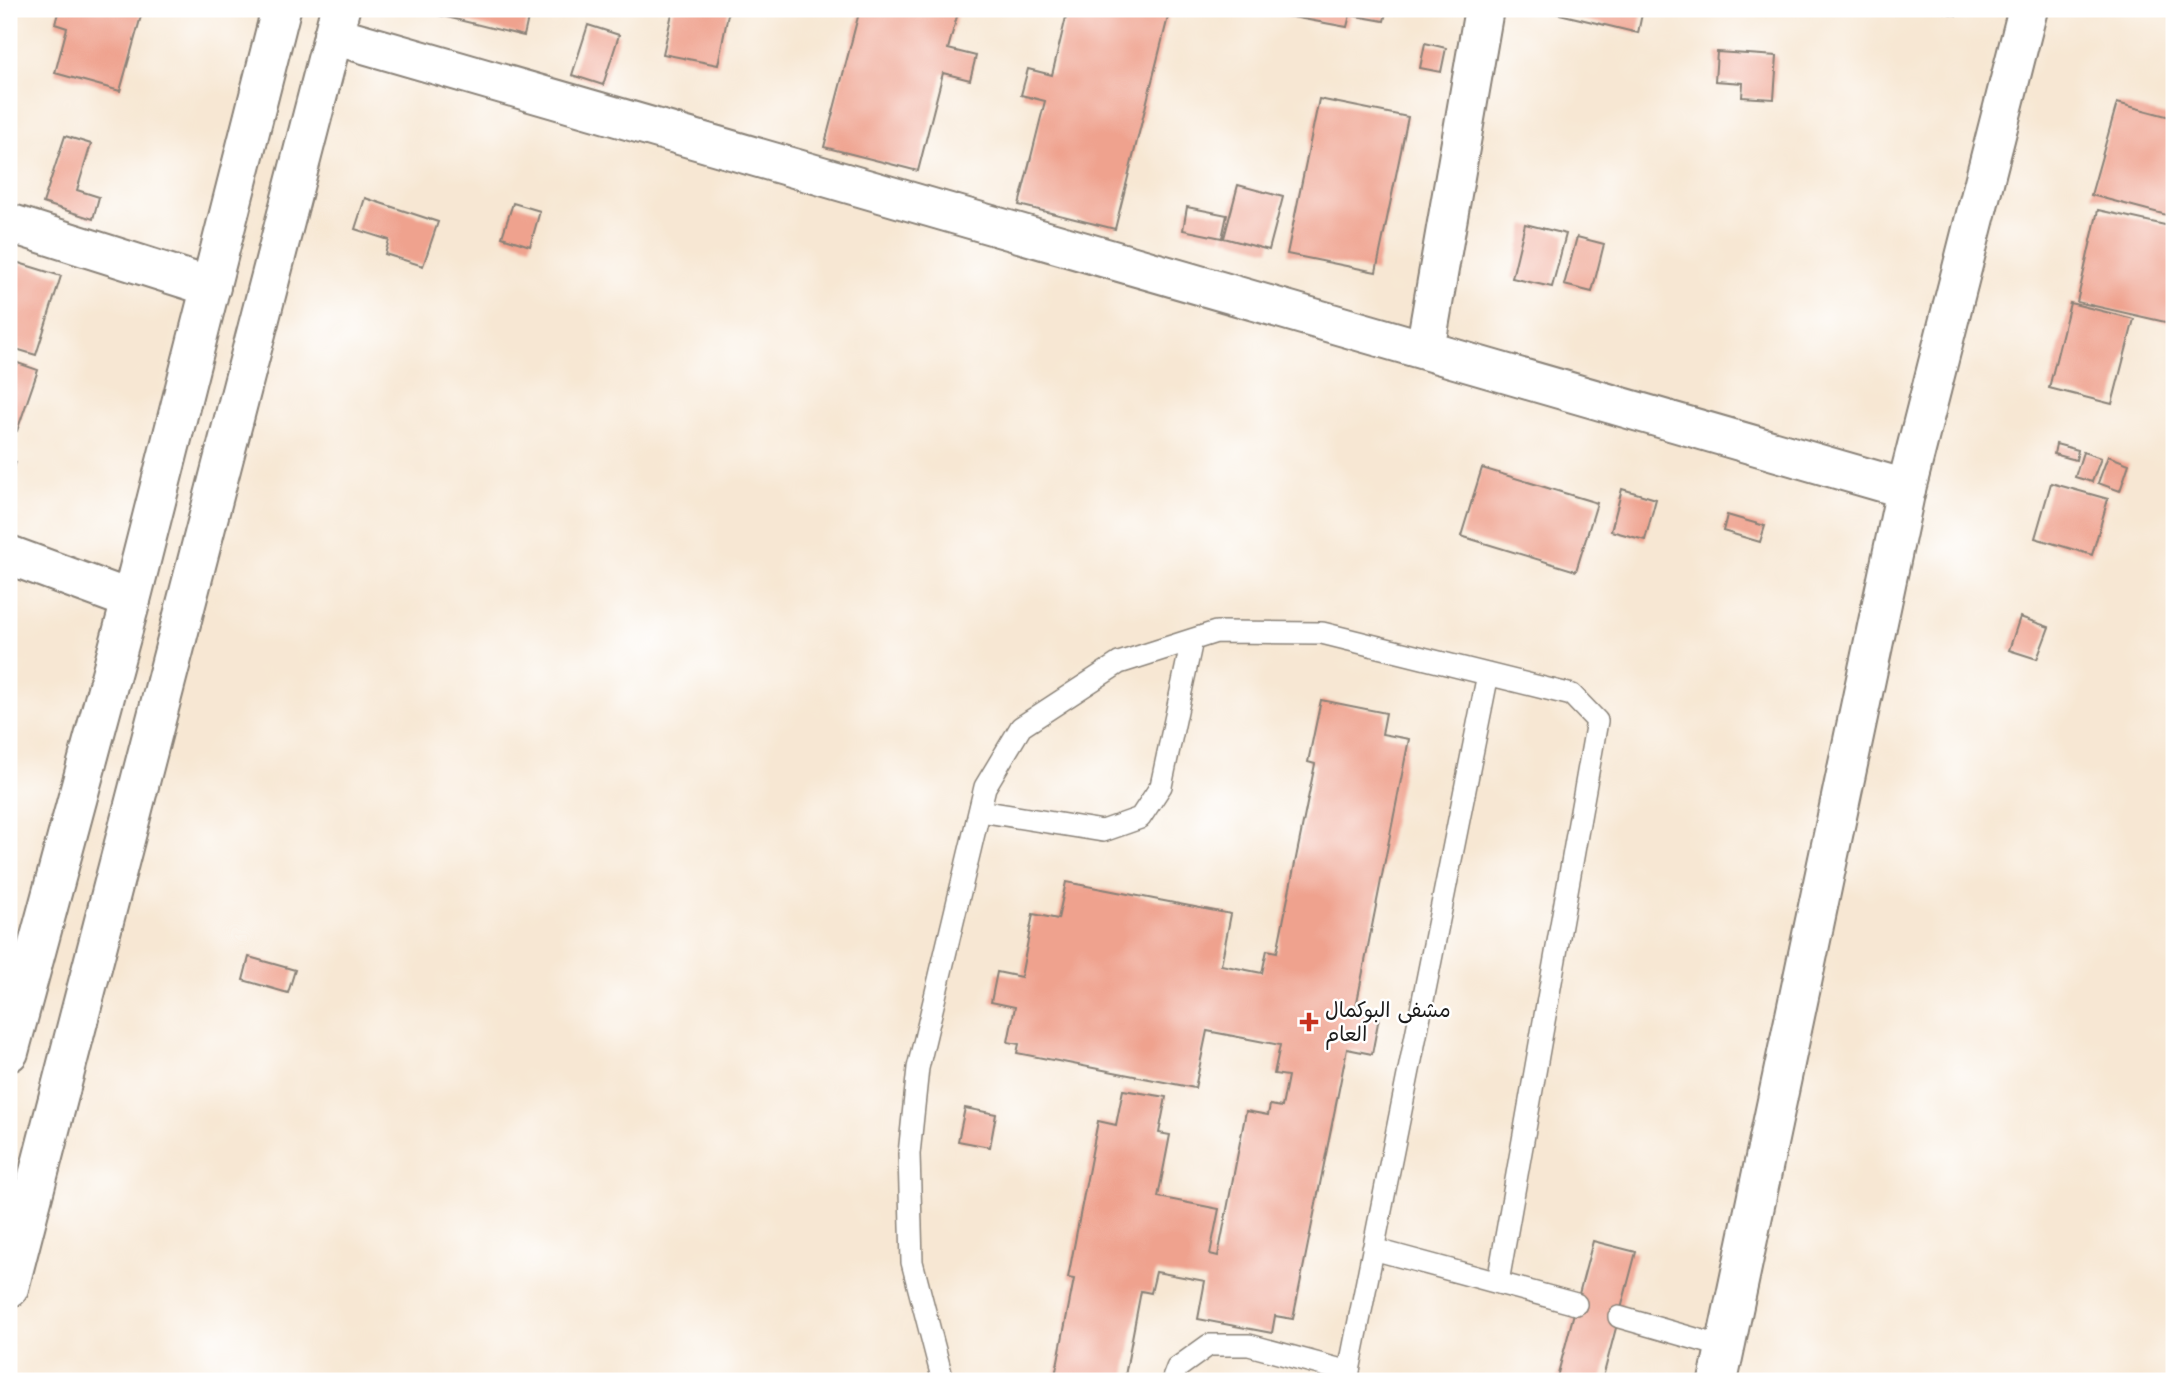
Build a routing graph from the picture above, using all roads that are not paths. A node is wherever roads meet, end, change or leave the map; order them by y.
1 (281, 9) edge
2 (1485, 9) edge
3 (2028, 9) edge
4 (337, 22) edge
5 (9, 223) edge
6 (211, 287) junction
7 (1425, 349) junction
8 (1906, 489) junction
9 (9, 555) edge
10 (131, 600) junction
11 (1192, 640) junction
12 (1488, 674) junction
13 (980, 811) junction
14 (9, 1052) edge
15 (1373, 1250) junction
16 (1498, 1282) junction
17 (9, 1288) edge
18 (1576, 1304) dead end
19 (1619, 1317) dead end
20 (1721, 1364) edge
21 (1348, 1376) edge
22 (943, 1381) edge
23 (1172, 1381) edge

1 - 6 street
2 - 7 street
3 - 8 street
4 - 7 street
4 - 17 street
5 - 6 street
6 - 10 street
7 - 8 street
8 - 20 street
9 - 10 street
10 - 14 street
11 - 12 lane
11 - 13 lane
11 - 13 lane
12 - 15 lane
12 - 16 lane
13 - 22 lane
15 - 16 lane
15 - 21 lane
16 - 18 lane
19 - 20 lane
21 - 23 lane

